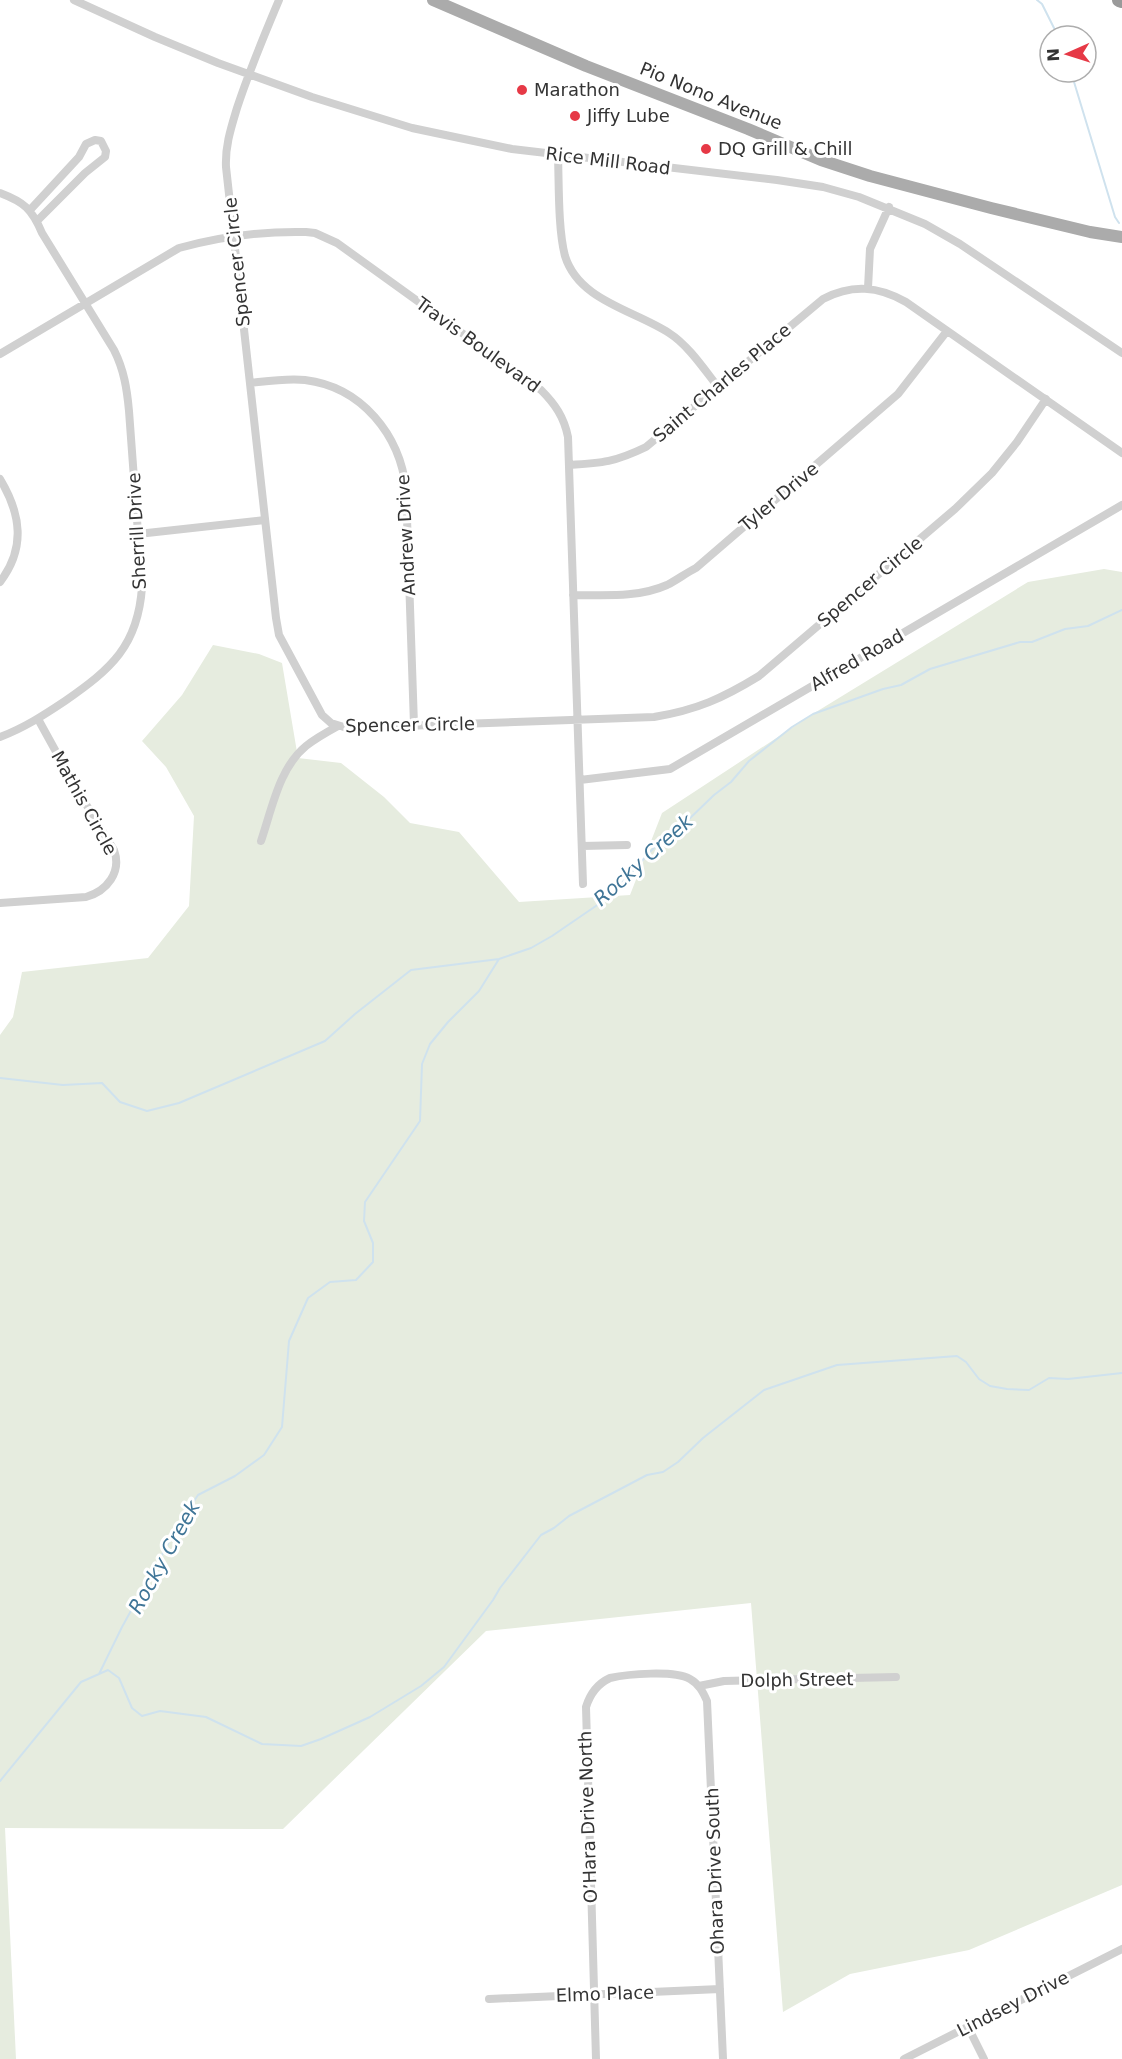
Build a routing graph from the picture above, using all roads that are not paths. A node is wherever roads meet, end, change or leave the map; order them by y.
1 (74, 0) edge
2 (279, 0) edge
3 (433, 0) edge
4 (248, 73) junction
5 (558, 156) junction
6 (0, 193) edge
7 (889, 207) junction
8 (30, 210) junction
9 (38, 220) junction
10 (235, 237) junction
11 (1122, 237) edge
12 (868, 288) junction
13 (85, 302) junction
14 (947, 331) junction
15 (1122, 353) edge
16 (0, 354) edge
17 (250, 383) junction
18 (718, 387) junction
19 (1046, 399) junction
20 (1122, 453) edge
21 (569, 465) junction
22 (0, 479) edge
23 (1122, 505) edge
24 (265, 520) junction
25 (138, 534) junction
26 (0, 582) edge
27 (573, 595) junction
28 (38, 719) junction
29 (578, 720) junction
30 (414, 725) junction
31 (338, 726) junction
32 (0, 737) edge
33 (580, 780) junction
34 (261, 841) dead end
35 (627, 845) dead end
36 (582, 846) junction
37 (583, 884) dead end
38 (0, 903) edge
39 (896, 1677) dead end
40 (699, 1686) junction
41 (1122, 1949) edge
42 (720, 1989) junction
43 (594, 1994) junction
44 (489, 1999) dead end
45 (968, 2026) junction
46 (596, 2059) edge
47 (723, 2059) edge
48 (904, 2059) edge
49 (984, 2059) edge

1 - 4 street, Rice Mill Road
2 - 4 street, Spencer Circle
3 - 11 main road, Pio Nono Avenue
4 - 5 street, Rice Mill Road
4 - 10 street, Spencer Circle
5 - 7 street, Rice Mill Road
5 - 18 street
6 - 8 street
7 - 12 street
7 - 15 street, Rice Mill Road
8 - 9 street, Sherrill Drive
8 - 9 street
9 - 13 street, Sherrill Drive
10 - 13 street, Travis Boulevard
10 - 17 street, Spencer Circle
10 - 21 street, Travis Boulevard
12 - 14 street, Saint Charles Place
12 - 18 street, Saint Charles Place
13 - 16 street, Travis Boulevard
13 - 25 street, Sherrill Drive
14 - 19 street, Saint Charles Place
14 - 27 street, Tyler Drive
17 - 24 street, Spencer Circle
17 - 30 street, Andrew Drive
18 - 21 street, Saint Charles Place
19 - 20 street, Saint Charles Place
19 - 29 street, Spencer Circle
21 - 27 street, Travis Boulevard
22 - 26 street
23 - 33 street, Alfred Road
24 - 25 street
24 - 31 street, Spencer Circle
25 - 28 street, Sherrill Drive
27 - 29 street, Travis Boulevard
28 - 32 street, Sherrill Drive
28 - 38 street, Mathis Circle
29 - 30 street, Spencer Circle
29 - 33 street, Travis Boulevard
30 - 31 street, Spencer Circle
31 - 34 street
33 - 36 street, Travis Boulevard
35 - 36 street
36 - 37 street, Travis Boulevard
39 - 40 street, Dolph Street
40 - 42 street, Ohara Drive South
40 - 43 street, O’Hara Drive North
41 - 45 street, Lindsey Drive
42 - 43 street, Elmo Place
42 - 47 street, Ohara Drive South
43 - 44 street, Elmo Place
43 - 46 street, O’Hara Drive North
45 - 48 street, Lindsey Drive
45 - 49 street

